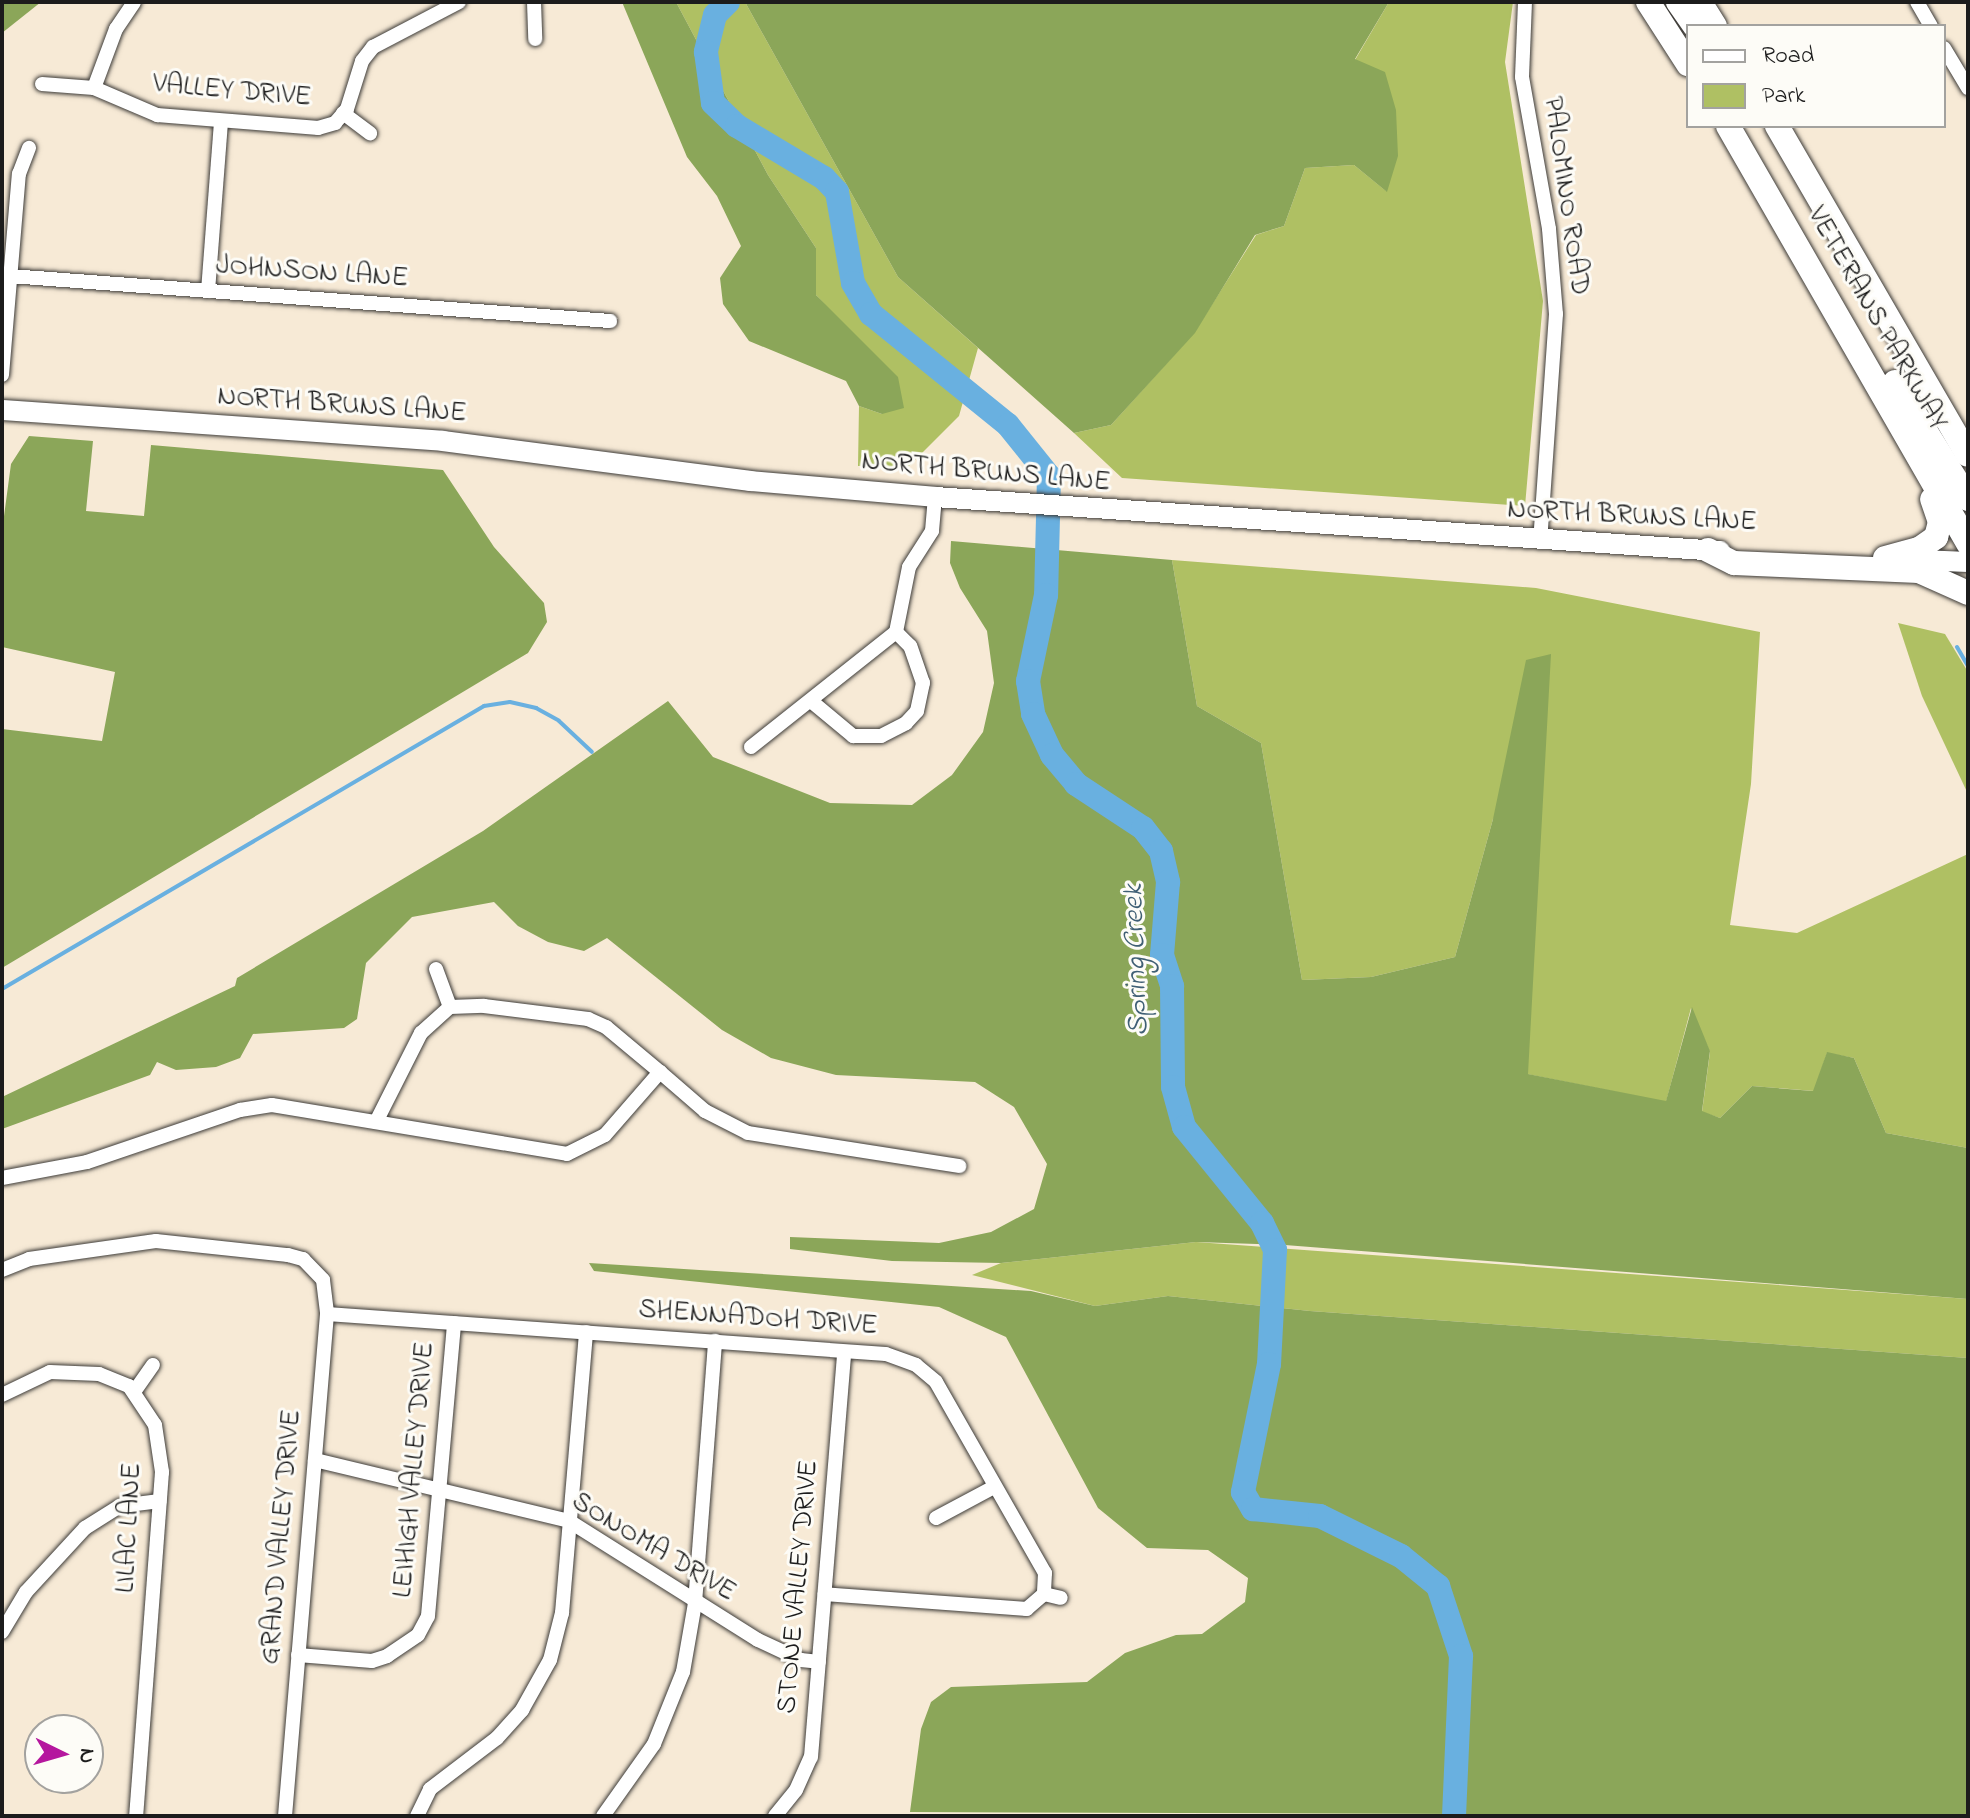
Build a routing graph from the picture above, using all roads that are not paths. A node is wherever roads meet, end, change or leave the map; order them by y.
1 (134, 2) edge
2 (459, 2) edge
3 (534, 2) edge
4 (1525, 2) edge
5 (1648, 2) edge
6 (1678, 2) edge
7 (1700, 2) edge
8 (1917, 2) edge
9 (1694, 24) edge
10 (1714, 24) edge
11 (1930, 24) edge
12 (535, 39) dead end
13 (1946, 50) edge
14 (1686, 61) edge
15 (1964, 72) edge
16 (42, 84) dead end
17 (94, 88) junction
18 (1968, 88) edge
19 (343, 113) junction
20 (221, 121) junction
21 (1729, 128) edge
22 (1770, 128) edge
23 (1778, 128) edge
24 (370, 133) dead end
25 (29, 148) dead end
26 (1810, 179) junction
27 (9, 202) edge
28 (10, 276) junction
29 (1820, 280) junction
30 (208, 291) junction
31 (1838, 311) junction
32 (610, 321) dead end
33 (2, 375) edge
34 (2, 410) edge
35 (1968, 455) edge
36 (935, 497) junction
37 (1968, 499) edge
38 (1540, 540) junction
39 (1968, 544) edge
40 (1708, 550) junction
41 (1885, 558) junction
42 (1968, 562) edge
43 (1968, 593) edge
44 (896, 632) junction
45 (811, 701) junction
46 (751, 747) dead end
47 (436, 969) dead end
48 (450, 1007) junction
49 (660, 1072) junction
50 (376, 1122) junction
51 (959, 1166) dead end
52 (2, 1178) edge
53 (2, 1270) edge
54 (327, 1314) junction
55 (454, 1323) junction
56 (586, 1332) junction
57 (715, 1341) junction
58 (844, 1352) junction
59 (153, 1365) dead end
60 (134, 1392) junction
61 (2, 1395) edge
62 (315, 1460) junction
63 (994, 1487) junction
64 (441, 1490) junction
65 (160, 1501) junction
66 (936, 1518) dead end
67 (569, 1521) junction
68 (825, 1594) junction
69 (1044, 1594) junction
70 (1061, 1598) dead end
71 (695, 1603) junction
72 (2, 1632) edge
73 (298, 1655) junction
74 (819, 1662) junction
75 (136, 1816) edge
76 (285, 1816) edge
77 (417, 1816) edge
78 (603, 1816) edge
79 (775, 1816) edge

1 - 17 street
2 - 19 street, VALLEY DRIVE
3 - 12 street
4 - 38 street, PALOMINO ROAD
5 - 14 highway
6 - 9 highway
7 - 10 highway
8 - 11 street
13 - 15 street
15 - 18 street
16 - 17 street, VALLEY DRIVE
17 - 20 street, VALLEY DRIVE
19 - 20 street, VALLEY DRIVE
19 - 24 street
20 - 30 street
21 - 29 highway, VETERANS PARKWAY
22 - 26 highway
23 - 26 highway, VETERANS PARKWAY
25 - 27 street
26 - 35 highway, VETERANS PARKWAY
27 - 28 street
28 - 30 street, JOHNSON LANE
28 - 33 street
29 - 31 highway, VETERANS PARKWAY
29 - 37 highway
30 - 32 street, JOHNSON LANE
31 - 39 highway, VETERANS PARKWAY
31 - 41 highway
34 - 36 main road, NORTH BRUNS LANE
36 - 38 main road, NORTH BRUNS LANE
36 - 44 street
38 - 40 main road, NORTH BRUNS LANE
40 - 41 main road, NORTH BRUNS LANE
40 - 43 highway
41 - 42 main road, NORTH BRUNS LANE
44 - 45 street
44 - 45 street
45 - 46 street
47 - 48 street
48 - 49 street
48 - 50 street
49 - 50 street
49 - 51 street
50 - 52 street
53 - 54 street, GRAND VALLEY DRIVE
54 - 55 street, SHENNADOH DRIVE
54 - 62 street, GRAND VALLEY DRIVE
55 - 56 street, SHENNADOH DRIVE
55 - 64 street, LEIHIGH VALLEY DRIVE
56 - 57 street, SHENNADOH DRIVE
56 - 67 street
57 - 58 street, SHENNADOH DRIVE
57 - 71 street
58 - 63 street, SHENNADOH DRIVE
58 - 68 street, STONE VALLEY DRIVE
59 - 60 street
60 - 61 street
60 - 65 street, LILAC LANE
62 - 64 street, SONOMA DRIVE
62 - 73 street, GRAND VALLEY DRIVE
63 - 66 street
63 - 69 street, SHENNADOH DRIVE
64 - 67 street, SONOMA DRIVE
64 - 73 street, LEIHIGH VALLEY DRIVE
65 - 72 street
65 - 75 street, LILAC LANE
67 - 71 street, SONOMA DRIVE
67 - 77 street
68 - 69 street
68 - 74 street, STONE VALLEY DRIVE
69 - 70 street
71 - 74 street, SONOMA DRIVE
71 - 78 street
73 - 76 street, GRAND VALLEY DRIVE
74 - 79 street, STONE VALLEY DRIVE

